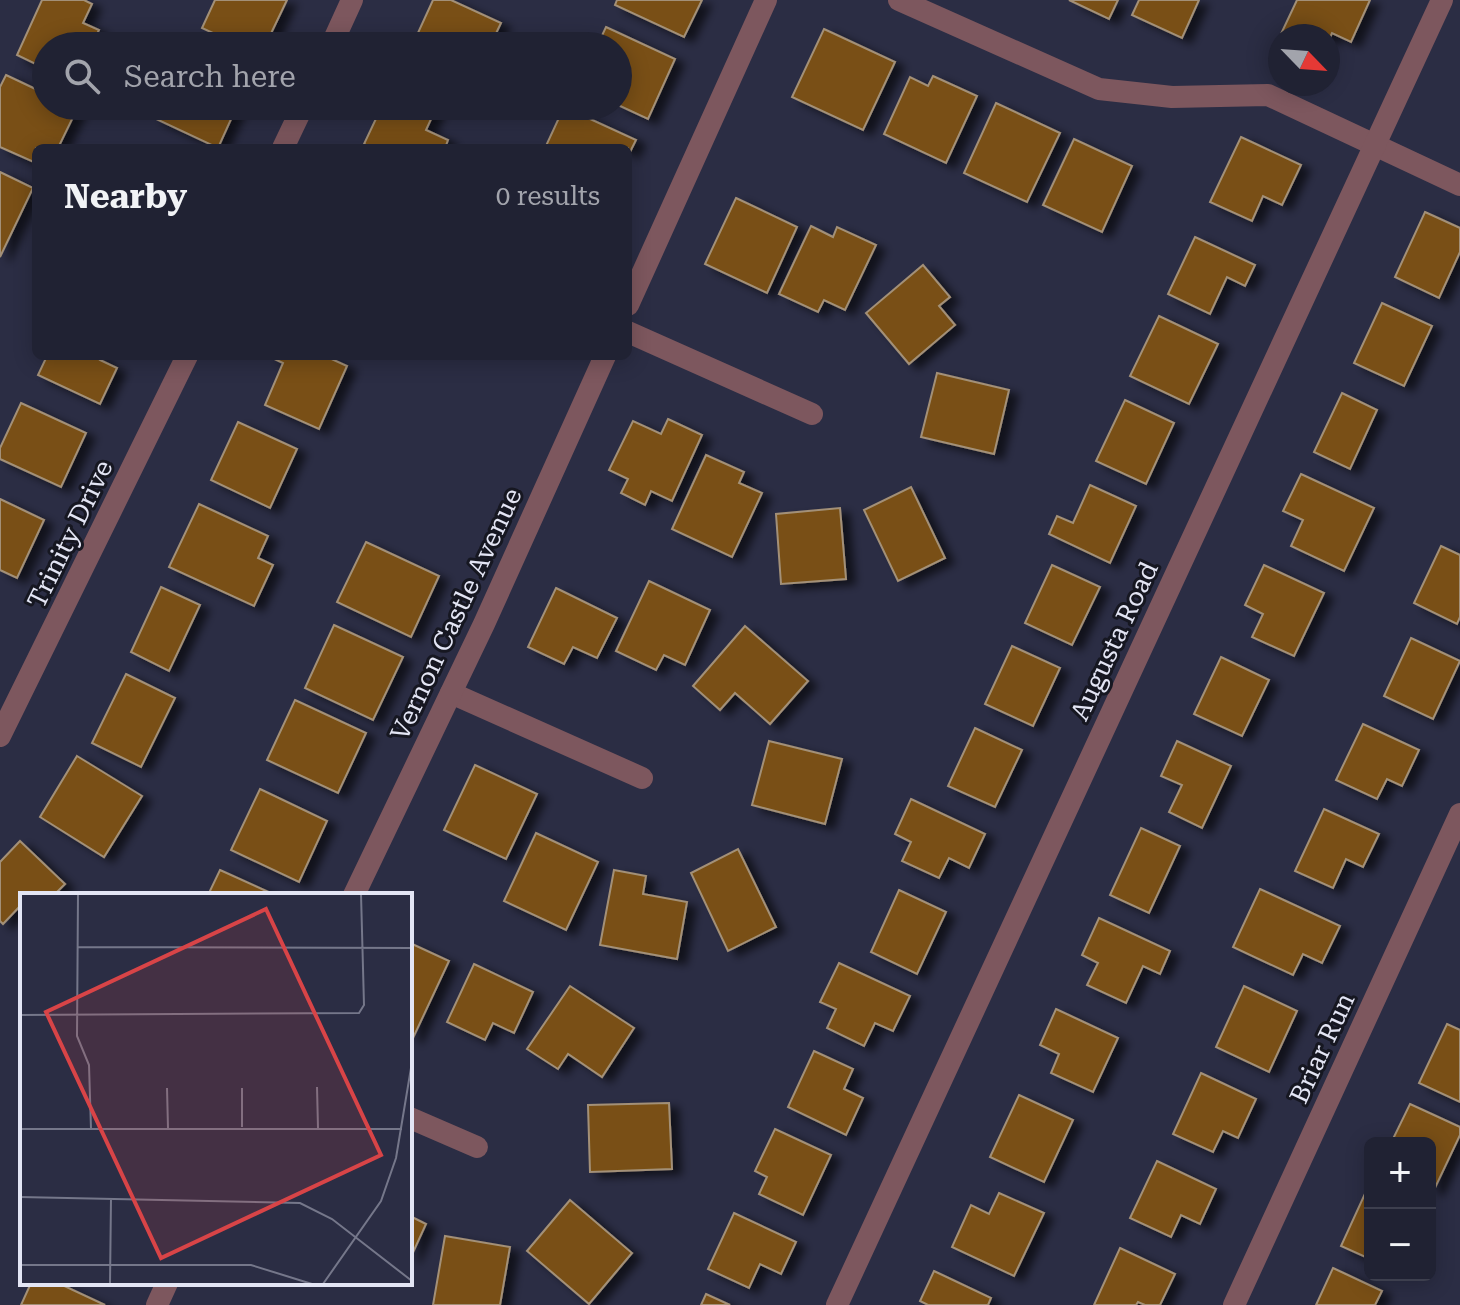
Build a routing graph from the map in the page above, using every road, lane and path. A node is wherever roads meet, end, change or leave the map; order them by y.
1 (352, 0) edge
2 (766, 0) edge
3 (899, 0) edge
4 (1442, 0) edge
5 (337, 32) edge
6 (296, 120) edge
7 (285, 144) edge
8 (1375, 144) junction
9 (1460, 185) edge
10 (632, 296) edge
11 (632, 334) edge
12 (185, 360) edge
13 (603, 360) edge
14 (812, 414) dead end
15 (451, 693) junction
16 (0, 736) edge
17 (642, 778) dead end
18 (1460, 814) edge
19 (355, 893) edge
20 (412, 1119) edge
21 (477, 1147) dead end
22 (166, 1285) edge
23 (157, 1305) edge
24 (837, 1305) edge
25 (1234, 1305) edge

1 - 5 street
2 - 10 street
3 - 8 street
4 - 8 street, Augusta Road
6 - 7 street
8 - 9 street
8 - 24 street, Augusta Road
11 - 14 street
12 - 16 street, Trinity Drive
13 - 15 street, Vernon Castle Avenue
15 - 17 street
15 - 19 street, Vernon Castle Avenue
18 - 25 street, Briar Run
20 - 21 street
22 - 23 street

